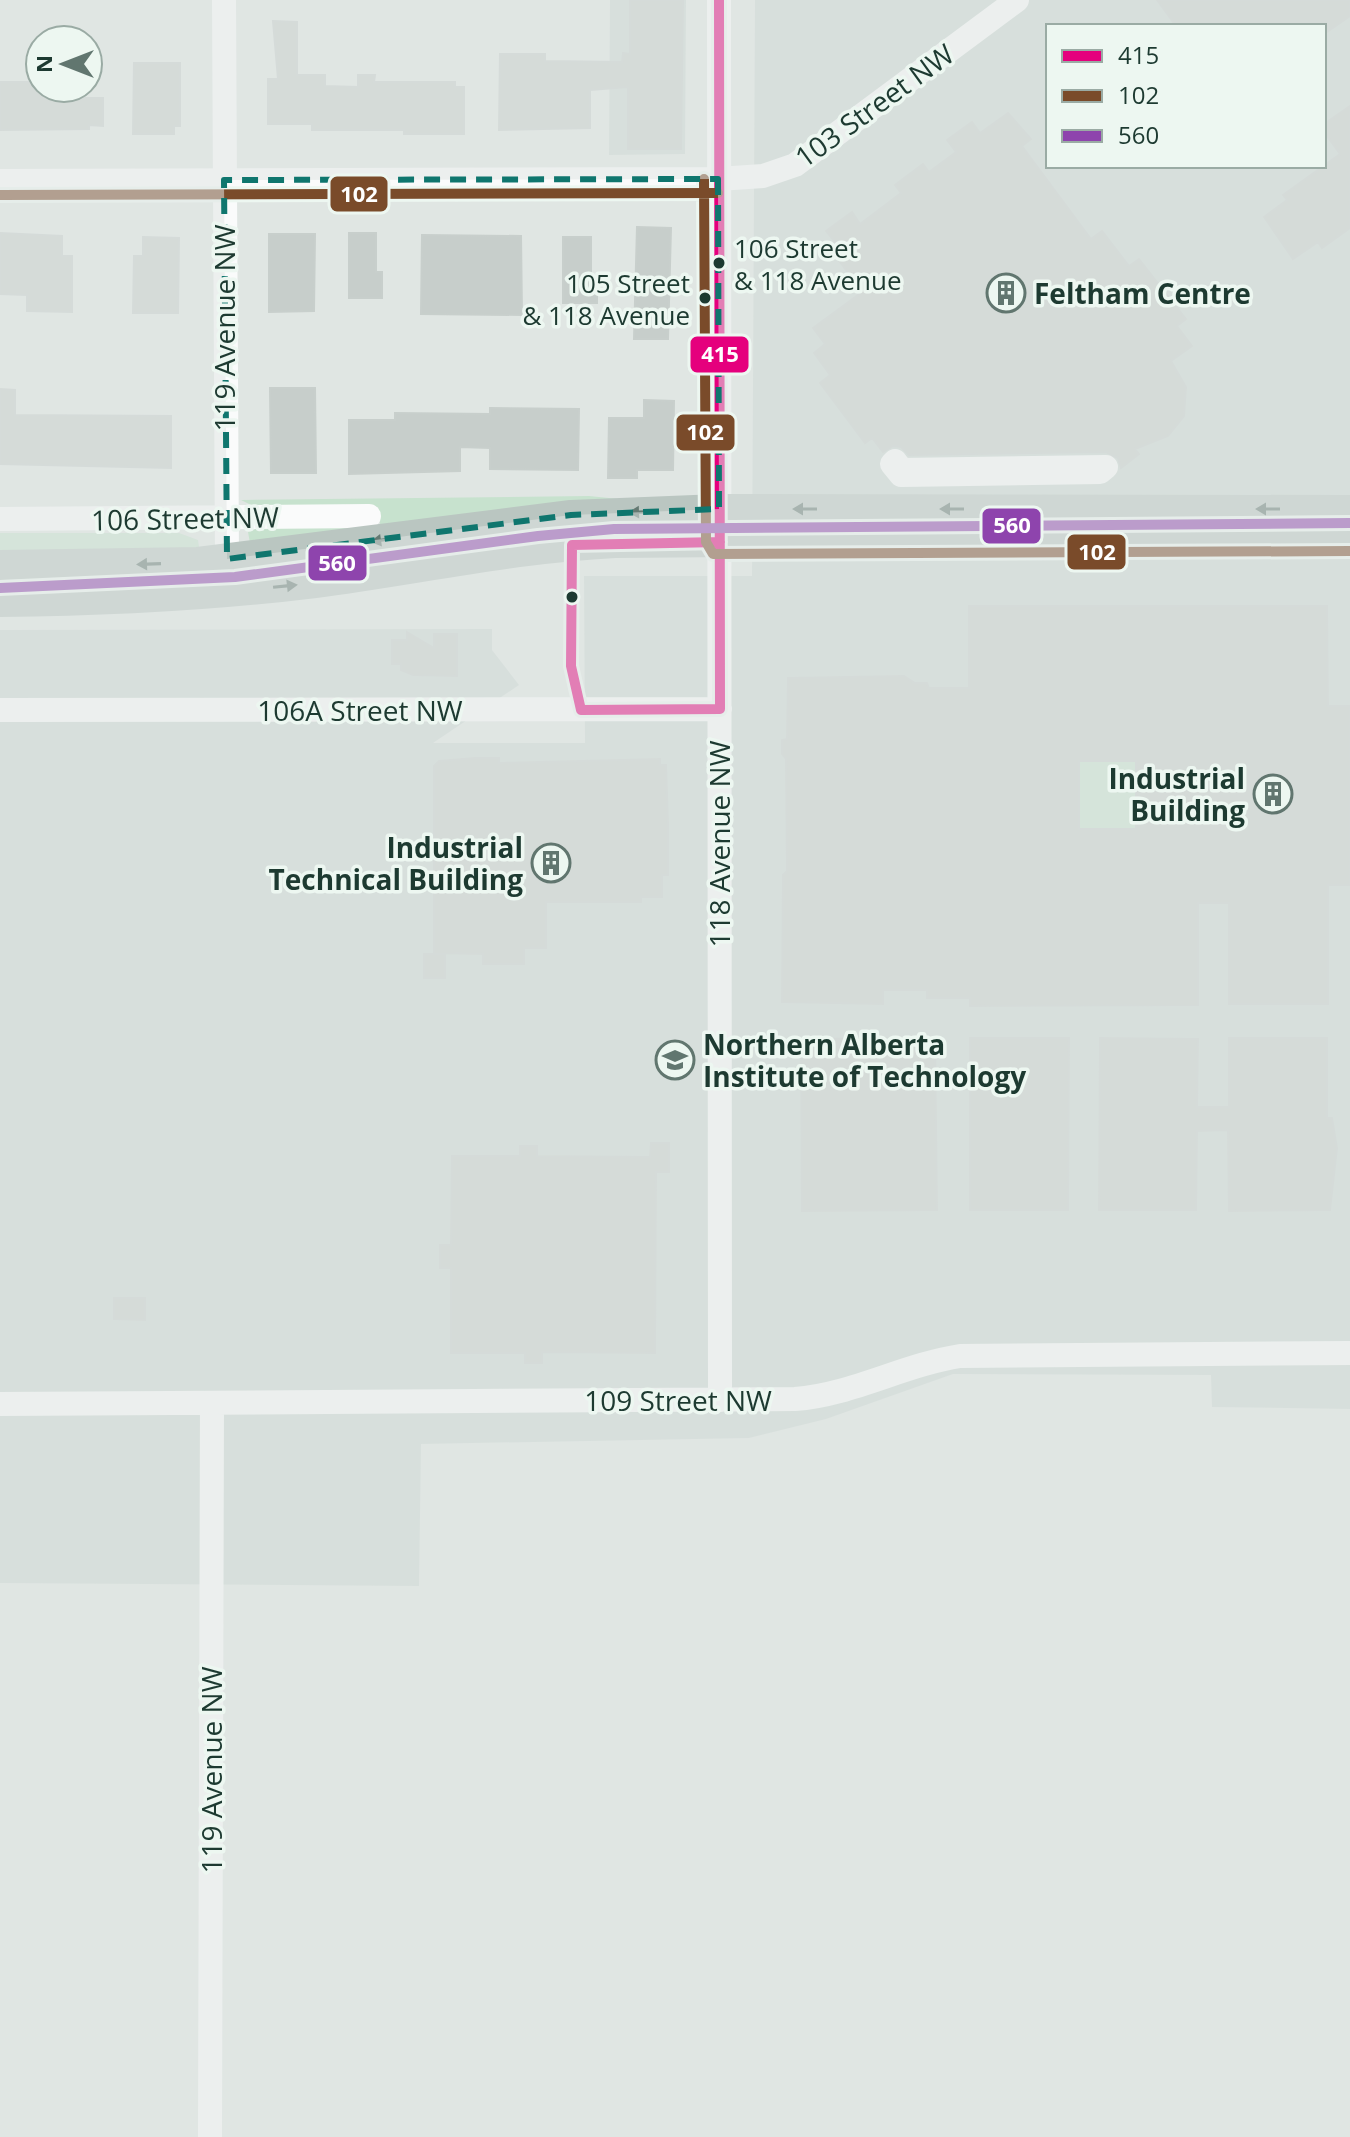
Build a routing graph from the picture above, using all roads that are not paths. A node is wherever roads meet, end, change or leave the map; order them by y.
1 (224, 0) edge
2 (719, 0) edge
3 (1017, 0) edge
4 (718, 179) junction
5 (224, 180) junction
6 (0, 181) edge
7 (1100, 472) joint
8 (719, 509) junction
9 (1350, 510) edge
10 (369, 516) dead end
11 (0, 519) edge
12 (225, 520) junction
13 (1350, 537) edge
14 (720, 542) junction
15 (227, 559) junction
16 (0, 565) edge
17 (0, 602) edge
18 (720, 709) junction
19 (0, 710) edge
20 (1350, 1353) edge
21 (720, 1400) junction
22 (0, 1404) edge
23 (212, 1404) junction
24 (210, 2137) edge

1 - 5 street, 119 Avenue NW
2 - 4 street, 118 Avenue NW
3 - 4 street, 103 Street NW
4 - 5 street, 103 Street NW
4 - 8 street, 118 Avenue NW
5 - 6 street, 103 Street NW
5 - 12 street, 119 Avenue NW
7 - 7 street
9 -> 8 main road, 106 Street NW
8 - 14 street, 118 Avenue NW
8 -> 15 main road, 106 Street NW
10 - 12 street, 106 Street NW
11 - 12 street, 106 Street NW
12 - 15 street, 119 Avenue NW
13 - 14 main road
17 -> 14 main road
14 - 18 street, 118 Avenue NW
15 -> 16 main road, 106 Street NW
18 - 19 street, 106A Street NW
18 - 21 street, 118 Avenue NW
20 - 21 street, 109 Street NW
21 - 23 street, 109 Street NW
22 - 23 street, 109 Street NW
23 - 24 street, 119 Avenue NW

